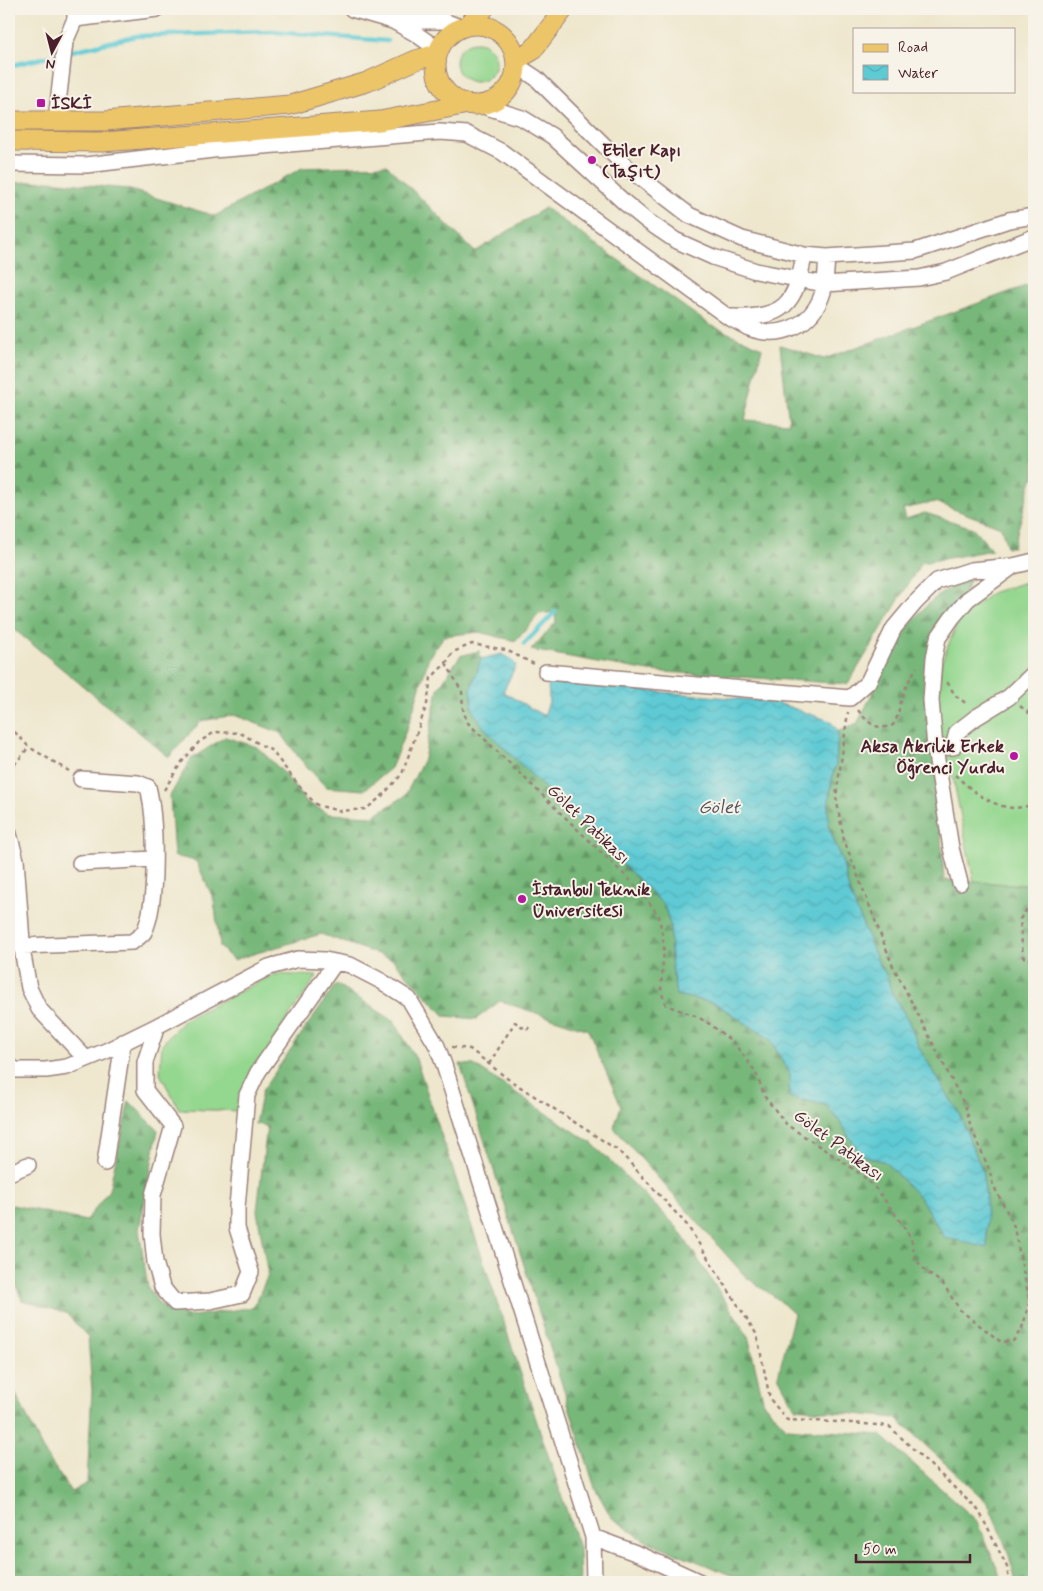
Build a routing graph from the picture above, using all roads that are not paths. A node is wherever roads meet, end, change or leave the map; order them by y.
1 (157, 9) edge
2 (352, 9) edge
3 (484, 9) edge
4 (564, 9) edge
5 (75, 14) edge
6 (392, 21) junction
7 (464, 27) junction
8 (438, 52) junction
9 (516, 63) junction
10 (474, 105) junction
11 (9, 121) edge
12 (56, 121) junction
13 (9, 141) edge
14 (9, 164) edge
15 (1034, 216) edge
16 (1034, 237) edge
17 (804, 255) junction
18 (827, 256) junction
19 (800, 280) junction
20 (824, 284) junction
21 (728, 317) junction
22 (1034, 561) edge
23 (1013, 566) junction
24 (546, 672) road end
25 (1034, 673) edge
26 (935, 748) junction
27 (81, 779) road end
28 (9, 834) edge
29 (153, 859) junction
30 (80, 863) dead end
31 (960, 883) dead end
32 (22, 946) junction
33 (335, 963) junction
34 (157, 1026) junction
35 (123, 1042) junction
36 (86, 1059) junction
37 (9, 1066) edge
38 (105, 1163) dead end
39 (28, 1165) dead end
40 (9, 1173) edge
41 (592, 1537) junction
42 (594, 1582) edge
43 (700, 1582) edge

1 - 5 street
2 - 6 street
3 - 7 main road
4 - 9 main road
5 - 12 street
6 - 7 street
6 - 8 street
7 - 8 main road
7 - 9 main road
8 - 10 main road
8 - 12 main road
9 - 10 main road
9 - 17 street
10 - 13 main road
10 - 19 street
11 - 12 main road
14 - 21 street
15 - 18 street
16 - 20 street
17 - 18 street
17 - 19 street
18 - 20 street
19 - 20 street
19 - 21 street
20 - 21 street
22 - 23 street
23 - 24 street
23 - 26 street
25 - 26 street
26 - 31 street
27 - 29 street
28 - 32 street
29 - 30 street
29 - 32 street
32 - 36 street
33 - 34 street
33 - 34 street
33 - 41 street
34 - 35 street
35 - 36 street
35 - 38 street
36 - 37 street
39 - 40 street
41 - 42 street
41 - 43 street

